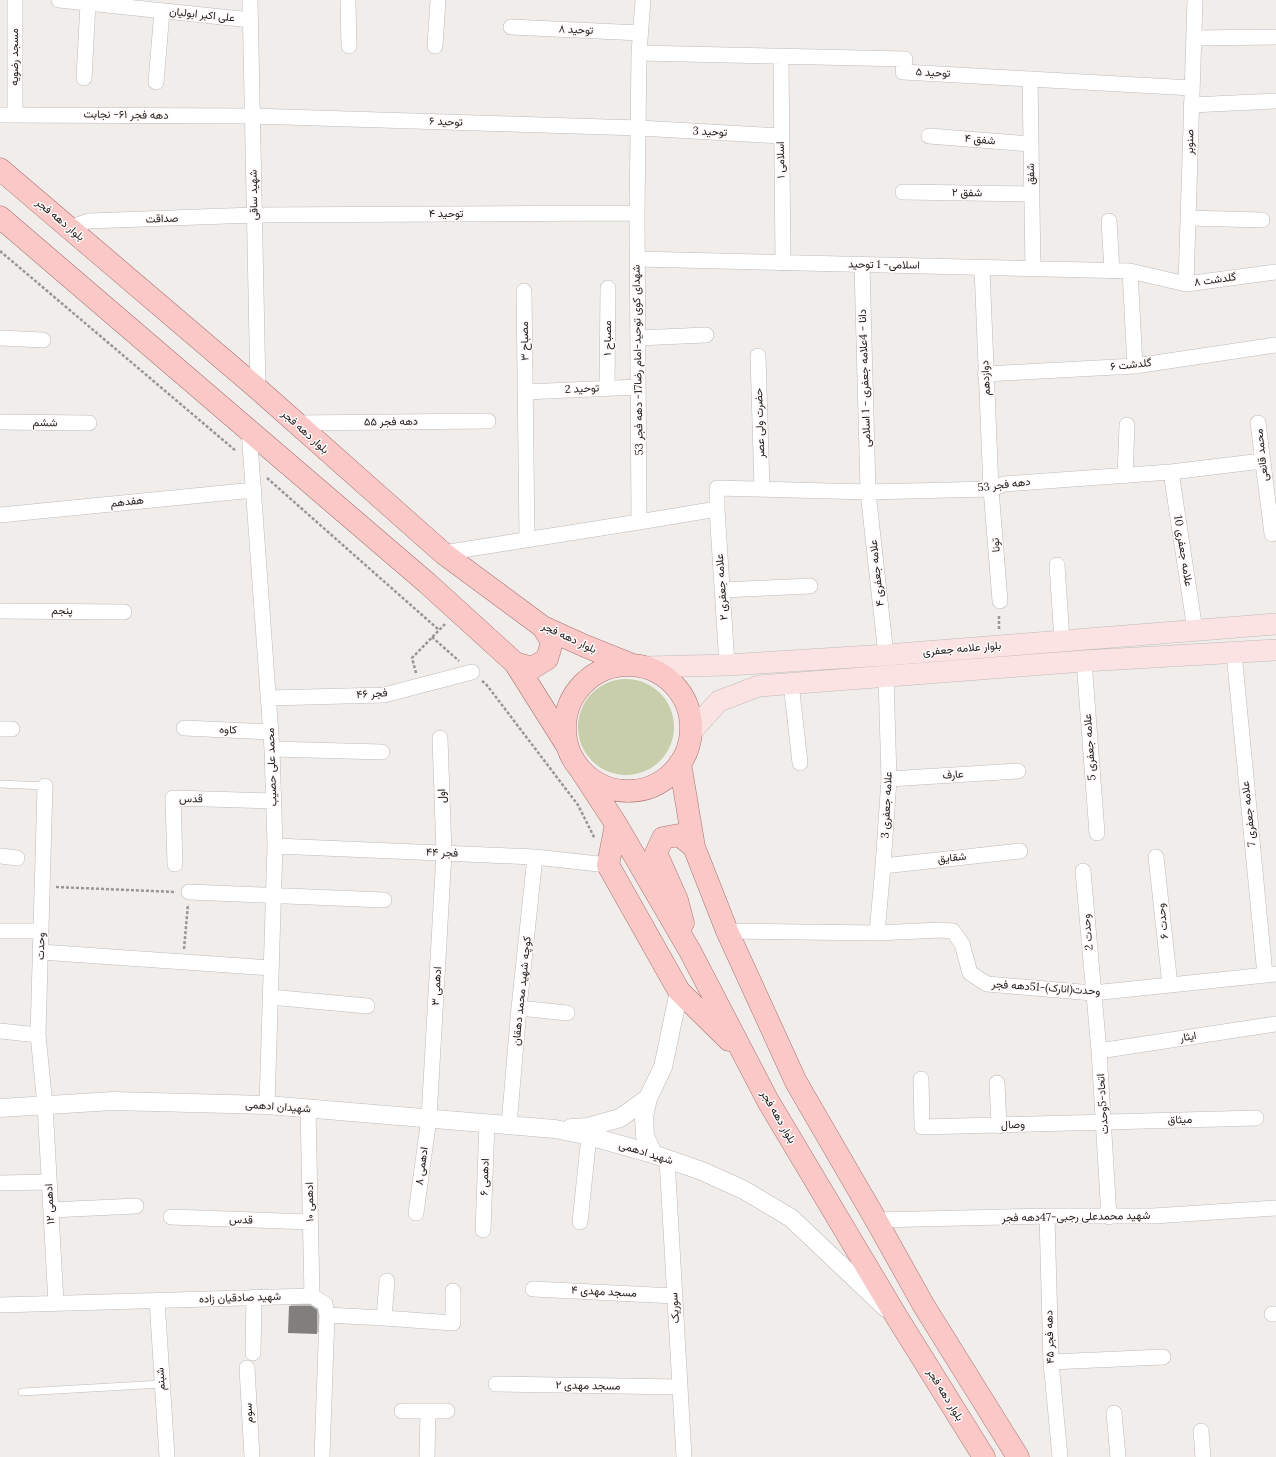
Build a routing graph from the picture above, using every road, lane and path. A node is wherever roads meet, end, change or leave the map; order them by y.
1 (15, 0) edge
2 (59, 0) edge
3 (250, 0) edge
4 (348, 0) edge
5 (438, 0) edge
6 (643, 0) edge
7 (1194, 0) edge
8 (88, 3) junction
9 (162, 11) junction
10 (251, 20) junction
11 (511, 27) dead end
12 (641, 33) junction
13 (1276, 37) edge
14 (1194, 38) junction
15 (349, 46) dead end
16 (435, 46) dead end
17 (639, 53) junction
18 (781, 57) junction
19 (84, 78) dead end
20 (1030, 79) junction
21 (156, 82) dead end
22 (1192, 88) junction
23 (1276, 101) edge
24 (1191, 104) junction
25 (16, 114) junction
26 (0, 115) edge
27 (252, 116) junction
28 (639, 128) junction
29 (781, 136) junction
30 (929, 136) dead end
31 (1031, 144) junction
32 (0, 169) edge
33 (903, 192) dead end
34 (1032, 194) junction
35 (637, 213) junction
36 (254, 216) junction
37 (0, 217) edge
38 (1188, 218) junction
39 (1262, 220) dead end
40 (1109, 222) dead end
41 (70, 228) junction
42 (0, 251) edge
43 (637, 259) junction
44 (783, 263) junction
45 (862, 265) junction
46 (982, 268) junction
47 (1033, 269) junction
48 (1112, 271) junction
49 (1130, 271) junction
50 (1276, 272) edge
51 (1186, 284) junction
52 (608, 288) dead end
53 (524, 291) dead end
54 (706, 335) dead end
55 (0, 338) edge
56 (638, 338) junction
57 (43, 340) dead end
58 (1276, 345) edge
59 (758, 356) dead end
60 (1135, 366) junction
61 (985, 374) junction
62 (638, 387) junction
63 (607, 388) junction
64 (258, 389) junction
65 (525, 392) junction
66 (488, 421) dead end
67 (0, 422) edge
68 (89, 423) dead end
69 (295, 423) junction
70 (1258, 423) dead end
71 (1127, 425) dead end
72 (249, 430) junction
73 (1262, 461) junction
74 (252, 465) junction
75 (1171, 472) junction
76 (1125, 476) junction
77 (762, 489) junction
78 (991, 489) junction
79 (254, 490) junction
80 (868, 492) junction
81 (717, 509) junction
82 (0, 515) edge
83 (639, 522) junction
84 (1272, 534) dead end
85 (527, 539) junction
86 (443, 553) junction
87 (1057, 565) dead end
88 (810, 586) dead end
89 (722, 590) junction
90 (1000, 601) joint
91 (0, 611) edge
92 (458, 611) junction
93 (124, 612) dead end
94 (1276, 624) edge
95 (543, 627) junction
96 (439, 630) junction
97 (1195, 630) junction
98 (432, 638) junction
99 (1062, 641) junction
100 (998, 646) junction
101 (1276, 650) edge
102 (1234, 653) junction
103 (886, 655) junction
104 (1084, 661) junction
105 (515, 664) junction
106 (1063, 664) junction
107 (728, 665) junction
108 (639, 666) junction
109 (472, 672) junction
110 (886, 677) junction
111 (791, 684) junction
112 (420, 686) junction
113 (268, 698) junction
114 (184, 728) dead end
115 (271, 732) junction
116 (691, 732) junction
117 (440, 738) dead end
118 (566, 744) junction
119 (272, 749) junction
120 (382, 752) dead end
121 (680, 763) junction
122 (800, 763) dead end
123 (1018, 771) dead end
124 (582, 772) junction
125 (889, 779) junction
126 (0, 784) edge
127 (45, 786) joint
128 (274, 801) junction
129 (616, 824) junction
130 (1097, 833) dead end
131 (275, 846) junction
132 (694, 847) junction
133 (1020, 850) dead end
134 (444, 853) junction
135 (0, 856) edge
136 (535, 857) junction
137 (1156, 857) dead end
138 (17, 858) dead end
139 (175, 864) dead end
140 (608, 865) junction
141 (884, 866) junction
142 (1083, 871) dead end
143 (43, 887) junction
144 (189, 892) junction
145 (273, 896) junction
146 (384, 900) dead end
147 (0, 931) edge
148 (41, 931) junction
149 (727, 931) junction
150 (877, 933) junction
151 (690, 951) junction
152 (41, 952) junction
153 (184, 962) junction
154 (271, 968) junction
155 (1270, 974) edge
156 (1170, 985) junction
157 (679, 991) junction
158 (1093, 992) junction
159 (270, 997) junction
160 (367, 1006) dead end
161 (519, 1008) junction
162 (567, 1013) dead end
163 (1276, 1024) edge
164 (0, 1031) edge
165 (38, 1035) junction
166 (1099, 1051) junction
167 (744, 1055) junction
168 (921, 1079) dead end
169 (997, 1083) dead end
170 (648, 1098) junction
171 (45, 1105) junction
172 (267, 1105) junction
173 (0, 1108) edge
174 (308, 1108) junction
175 (429, 1118) junction
176 (1256, 1118) dead end
177 (1104, 1122) junction
178 (487, 1123) junction
179 (509, 1125) junction
180 (999, 1126) junction
181 (554, 1129) junction
182 (589, 1136) junction
183 (660, 1156) junction
184 (49, 1182) junction
185 (0, 1183) edge
186 (136, 1206) dead end
187 (1276, 1208) edge
188 (51, 1210) junction
189 (416, 1213) dead end
190 (1047, 1216) junction
191 (171, 1217) dead end
192 (1109, 1217) junction
193 (876, 1220) junction
194 (310, 1222) junction
195 (580, 1222) dead end
196 (483, 1230) dead end
197 (387, 1281) dead end
198 (534, 1289) dead end
199 (453, 1291) dead end
200 (312, 1296) junction
201 (674, 1296) junction
202 (254, 1297) junction
203 (157, 1300) junction
204 (56, 1303) junction
205 (0, 1305) edge
206 (327, 1315) junction
207 (384, 1318) junction
208 (898, 1319) junction
209 (253, 1353) dead end
210 (1163, 1357) dead end
211 (1051, 1362) junction
212 (247, 1368) dead end
213 (162, 1384) junction
214 (496, 1384) dead end
215 (680, 1387) junction
216 (22, 1392) dead end
217 (402, 1411) dead end
218 (428, 1411) junction
219 (446, 1411) dead end
220 (1114, 1413) dead end
221 (1201, 1431) dead end
222 (167, 1457) edge
223 (252, 1457) edge
224 (322, 1457) edge
225 (427, 1457) edge
226 (684, 1457) edge
227 (984, 1457) edge
228 (1018, 1457) edge
229 (1060, 1457) edge
230 (1118, 1457) edge
231 (1203, 1457) edge

1 - 25 street, مسجد رضویه
2 - 8 street, علی اکبر ابولیان
3 - 10 street, شهید ساقی
4 - 15 street
5 - 16 street
6 - 12 street, شهدای کوی توحید-امام رضا17- دهه فجر 53
7 - 14 street, صنوبر
8 - 9 street, علی اکبر ابولیان
8 - 19 street
9 - 10 street, علی اکبر ابولیان
9 - 21 street
10 - 27 street, شهید ساقی
11 - 12 street, توحید ۸
12 - 17 street, شهدای کوی توحید-امام رضا17- دهه فجر 53
13 - 14 street
14 - 22 street, صنوبر
17 - 18 street, توحید ۵
17 - 28 street, شهدای کوی توحید-امام رضا17- دهه فجر 53
18 - 20 street, توحید ۵
18 - 29 street, اسلامی ۱
20 - 22 street, توحید ۵
20 - 31 street, شفق
22 - 24 street, صنوبر
23 - 24 street
24 - 38 street, صنوبر
25 - 26 street, دهه فجر ۶۱- نجابت
25 - 27 street, دهه فجر ۶۱- نجابت
27 - 28 street, توحید ۶
27 - 36 street, شهید ساقی
28 - 29 street, توحید 3
28 - 35 street, شهدای کوی توحید-امام رضا17- دهه فجر 53
29 - 44 street, اسلامی ۱
30 - 31 street, شفق ۴
31 - 34 street, شفق
32 - 41 main road, بلوار دهه فجر
33 - 34 street, شفق ۲
34 - 47 street, شفق
35 - 36 street, توحید ۴
35 - 43 street, شهدای کوی توحید-امام رضا17- دهه فجر 53
36 - 41 street, صداقت
36 - 64 street, شهید ساقی
37 - 72 main road
38 - 39 street
38 - 51 street, صنوبر
40 - 48 street
41 - 64 main road, بلوار دهه فجر
42 - 74 path
43 - 44 street, اسلامی- 1 توحید
43 - 56 street, شهدای کوی توحید-امام رضا17- دهه فجر 53
44 - 45 street, اسلامی- 1 توحید
45 - 46 street, اسلامی- 1 توحید
45 - 80 street, دانا - 4علامه جعفری - 1 اسلامی
46 - 47 street, اسلامی- 1 توحید
46 - 61 street, دوازدهم
47 - 48 street, اسلامی- 1 توحید
48 - 49 street, اسلامی- 1 توحید
49 - 51 street, گلدشت ۸
49 - 60 street
50 - 51 street, گلدشت ۸
52 - 63 street, مصباح ۱
53 - 65 street, مصباح ۳
54 - 56 street
55 - 57 street
56 - 62 street, شهدای کوی توحید-امام رضا17- دهه فجر 53
58 - 60 street, گلدشت ۶
59 - 77 street, حضرت ولی عصر
60 - 61 street, گلدشت ۶
61 - 78 street, دوازدهم
62 - 63 street, توحید 2
62 - 83 street, شهدای کوی توحید-امام رضا17- دهه فجر 53
63 - 65 street, توحید 2
64 - 69 main road, بلوار دهه فجر
65 - 85 street, مصباح ۳
66 - 69 street, دهه فجر ۵۵
67 - 68 street, ششم
69 - 86 main road, بلوار دهه فجر
70 - 73 street, محمد قانعی
71 - 76 street
72 - 74 street, محمد علی حصیب
72 - 92 main road
73 - 75 street, دهه فجر 53
73 - 84 street, محمد قانعی
74 - 79 street, محمد علی حصیب
74 - 96 path
75 - 76 street, دهه فجر 53
75 - 97 street, علامه جعفری 10
76 - 78 street, دهه فجر 53
77 - 80 street, دهه فجر 53
77 - 81 street, دهه فجر 53
78 - 80 street, دهه فجر 53
78 - 90 street, تونا
79 - 82 street, هفدهم
79 - 113 street, محمد علی حصیب
80 - 103 street, علامه جعفری ۴
81 - 83 street
81 - 89 street, علامه جعفری ۲
83 - 85 street
85 - 86 street
86 - 95 main road, بلوار دهه فجر
87 - 99 street
88 - 89 street
89 - 107 street, علامه جعفری ۲
90 - 100 path
91 - 93 street, پنجم
92 - 96 path
92 - 105 main road
94 - 97 main road, بلوار علامه جعفری
95 - 105 main road
95 - 108 main road, بلوار دهه فجر
96 - 98 path
97 - 99 main road, بلوار علامه جعفری
98 - 109 path
98 - 112 path
99 - 100 main road, بلوار علامه جعفری
99 - 106 main road
100 - 103 main road, بلوار علامه جعفری
101 - 102 main road, بلوار علامه جعفری
102 - 104 main road, بلوار علامه جعفری
102 - 155 street, علامه جعفری 7
103 - 107 main road, بلوار علامه جعفری
104 - 106 main road, بلوار علامه جعفری
104 - 130 street, علامه جعفری 5
105 - 118 main road
106 - 110 main road, بلوار علامه جعفری
107 - 108 main road, بلوار علامه جعفری
108 - 116 main road
108 - 118 main road
109 - 112 street, فجر ۴۶
109 - 140 path
110 - 111 main road, بلوار علامه جعفری
110 - 125 street, علامه جعفری 3
111 - 116 main road, بلوار علامه جعفری
111 - 122 street
112 - 113 street, فجر ۴۶
113 - 115 street, محمد علی حصیب
114 - 115 street, کاوه
115 - 119 street, محمد علی حصیب
116 - 121 main road
117 - 134 street, اول
118 - 124 main road
119 - 120 street
119 - 128 street, محمد علی حصیب
121 - 124 main road
121 - 132 main road
123 - 125 street, عارف
124 - 129 main road, بلوار دهه فجر
125 - 141 street, علامه جعفری 3
126 - 127 lane
127 - 143 street, وحدت
128 - 131 street, محمد علی حصیب
128 - 139 street, قدس
129 - 140 main road
129 - 151 main road, بلوار دهه فجر
131 - 134 street, فجر ۴۴
131 - 145 street, محمد علی حصیب
132 - 149 main road
132 - 151 main road
133 - 141 street, شقایق
134 - 136 street, فجر ۴۴
134 - 175 street, ادهمی ۳
135 - 138 street
136 - 140 street, فجر ۴۴
136 - 161 street, کوچه شهید محمد دهقان
137 - 156 street, وحدت ۶
140 - 157 main road
141 - 150 street, علامه جعفری 3
142 - 158 street, وحدت 2
143 - 144 path
143 - 148 street, وحدت
144 - 145 street
144 - 153 path
145 - 146 street
145 - 154 street, محمد علی حصیب
147 - 148 street
148 - 152 street, وحدت
149 - 150 street, وحدت(انارک)-51دهه فجر
149 - 193 main road
150 - 158 street, وحدت(انارک)-51دهه فجر
151 - 167 main road, بلوار دهه فجر
152 - 153 street
152 - 165 street, وحدت
153 - 154 street
154 - 159 street, محمد علی حصیب
155 - 156 street, وحدت(انارک)-51دهه فجر
156 - 158 street, وحدت(انارک)-51دهه فجر
157 - 167 main road
157 - 170 street
158 - 166 street, اتحاد-5وحدت
159 - 160 street
159 - 172 street, محمد علی حصیب
161 - 162 street
161 - 179 street, کوچه شهید محمد دهقان
163 - 166 street, ایثار
164 - 165 street
165 - 171 street, وحدت
166 - 177 street, اتحاد-5وحدت
167 - 208 main road, بلوار دهه فجر
168 - 180 street, وصال
169 - 180 street
170 - 181 street
170 - 183 street
171 - 172 street, شهیدان ادهمی
171 - 173 street, شهیدان ادهمی
171 - 184 street, ادهمی ۱۲
172 - 174 street, شهیدان ادهمی
174 - 175 street, شهیدان ادهمی
174 - 194 street, ادهمی ۱۰
175 - 178 street, شهیدان ادهمی
175 - 189 street, ادهمی ۸
176 - 177 street, میثاق
177 - 180 street, وصال
177 - 192 street, اتحاد-5وحدت
178 - 179 street, شهیدان ادهمی
178 - 196 street, ادهمی ۶
179 - 181 street, شهیدان ادهمی
181 - 182 street, شهید ادهمی
182 - 183 street, شهید ادهمی
182 - 195 street
183 - 201 street, سوریک
183 - 208 street, شهید ادهمی
184 - 185 street
184 - 188 street, ادهمی ۱۲
186 - 188 street
187 - 192 street, شهید محمدعلی رجبی-47دهه فجر
188 - 204 street, ادهمی ۱۲
190 - 192 street, شهید محمدعلی رجبی-47دهه فجر
190 - 193 street, شهید محمدعلی رجبی-47دهه فجر
190 - 211 street, دهه فجر ۴۵
191 - 194 street, قدس
193 - 228 main road
194 - 200 street, ادهمی ۱۰
197 - 207 street
198 - 201 street, مسجد مهدی ۴
199 - 207 street
200 - 202 street, شهید صادقیان زاده
200 - 206 street
201 - 215 street, سوریک
202 - 203 street, شهید صادقیان زاده
202 - 209 street
203 - 204 street, شهید صادقیان زاده
203 - 213 street, شبنم
204 - 205 street, شهید صادقیان زاده
206 - 207 street
206 - 224 street
208 - 227 main road, بلوار دهه فجر
210 - 211 street
211 - 229 street, دهه فجر ۴۵
212 - 223 street, سوم
213 - 216 lane
213 - 222 street, شبنم
214 - 215 street, مسجد مهدی ۲
215 - 226 street, سوریک
217 - 218 street
218 - 219 street
218 - 225 street
220 - 230 street
221 - 231 street

